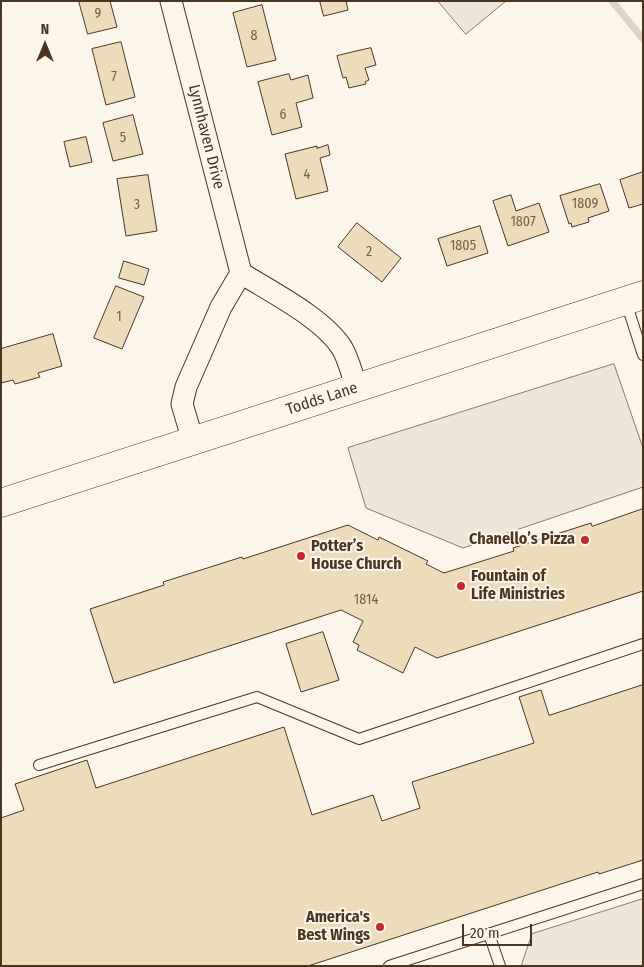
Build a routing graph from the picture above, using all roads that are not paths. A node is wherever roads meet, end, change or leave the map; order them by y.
1 (171, 1) edge
2 (241, 273) junction
3 (634, 298) edge
4 (643, 355) edge
5 (357, 388) junction
6 (193, 441) junction
7 (1, 503) edge
8 (643, 644) edge
9 (39, 765) dead end
10 (643, 884) edge
11 (489, 934) junction
12 (389, 966) edge
13 (500, 966) edge

1 - 2 street, Lynnhaven Drive
2 - 5 street
2 - 6 street
3 - 4 lane
3 - 5 main road, Todds Lane
5 - 6 main road, Todds Lane
6 - 7 main road, Todds Lane
8 - 9 lane
10 - 11 lane
11 - 12 lane
11 - 13 lane

